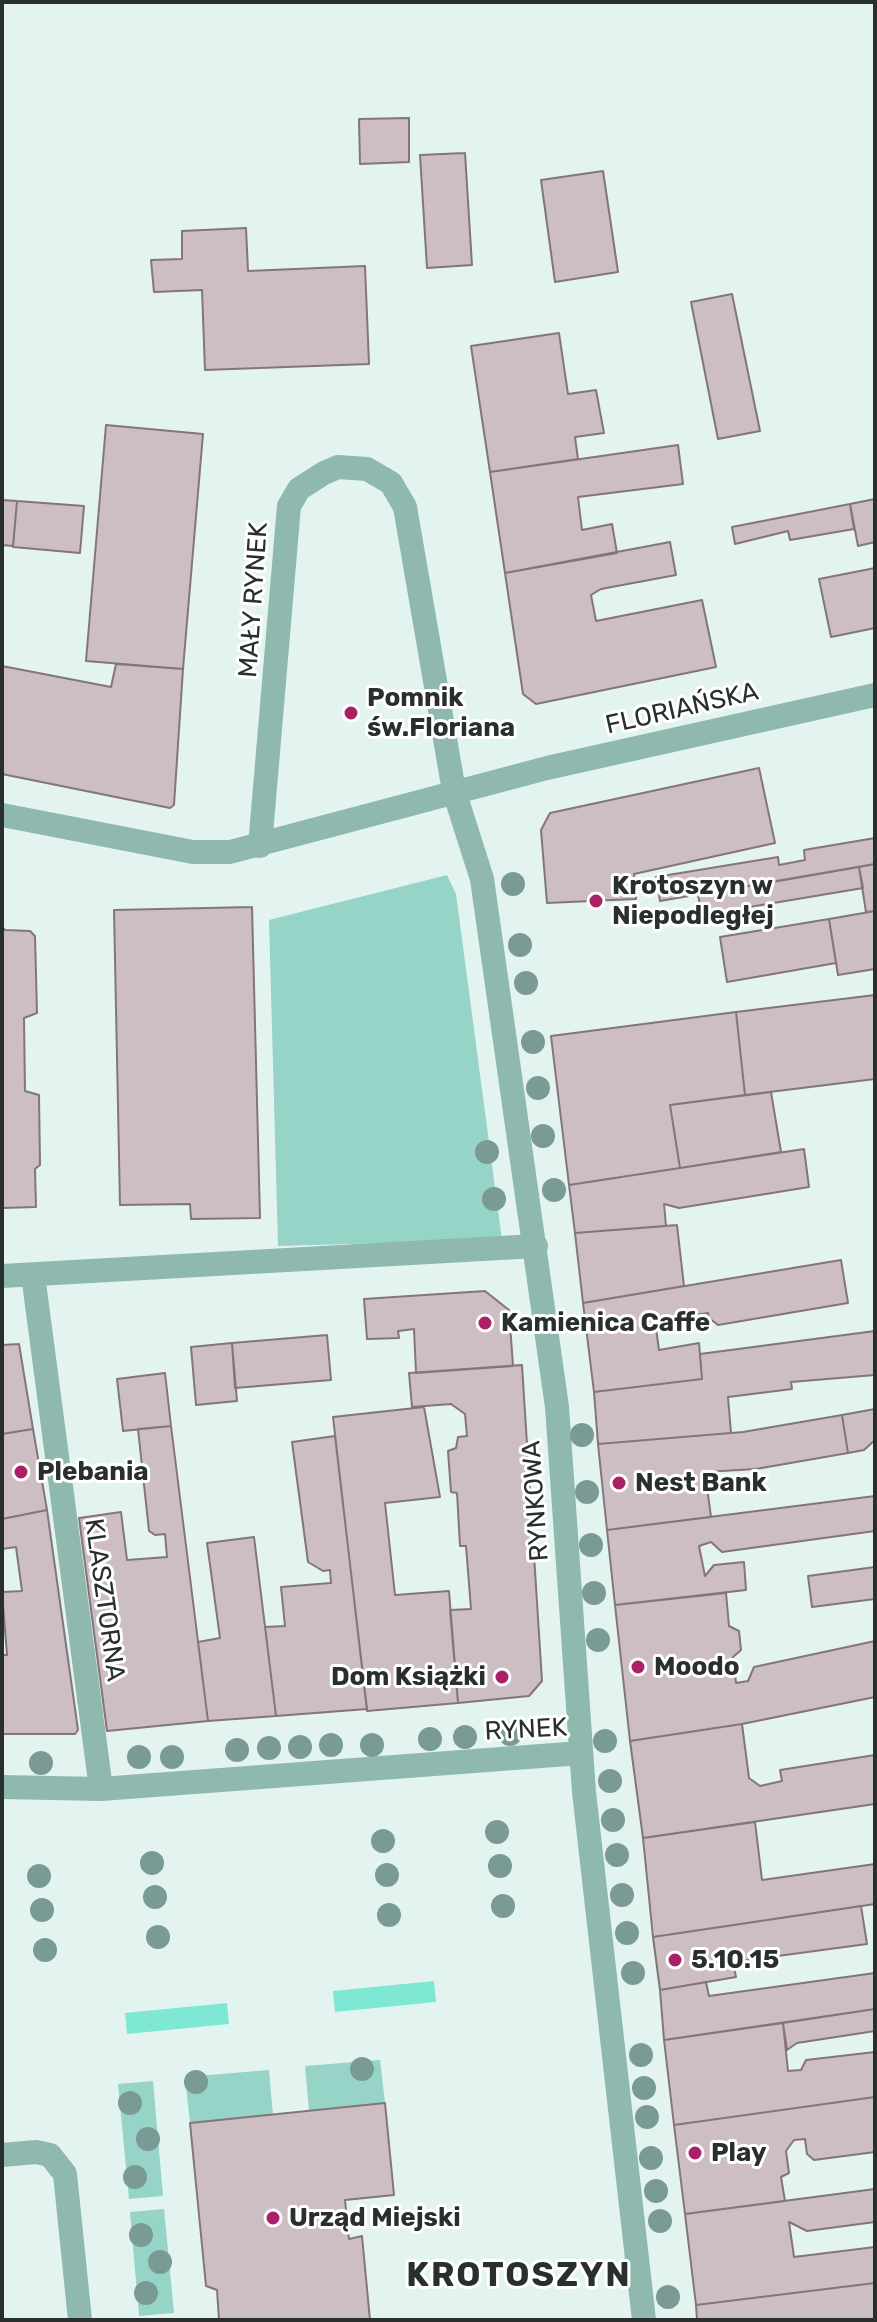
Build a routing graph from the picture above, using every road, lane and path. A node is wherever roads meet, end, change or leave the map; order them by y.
1 (875, 695) edge
2 (454, 791) junction
3 (2, 815) edge
4 (260, 846) junction
5 (536, 1246) junction
6 (33, 1275) junction
7 (2, 1276) edge
8 (581, 1753) junction
9 (2, 1787) edge
10 (101, 1789) junction
11 (2, 2155) edge
12 (80, 2320) edge
13 (644, 2320) edge

1 - 2 street, FLORIAŃSKA
2 - 4 street
2 - 4 street, MAŁY RYNEK
2 - 5 street, MAŁY RYNEK
3 - 4 street
5 - 6 street
5 - 8 street, RYNKOWA
6 - 7 street
6 - 10 street, KLASZTORNA
8 - 10 street, RYNEK
8 - 13 street, RYNEK
9 - 10 street, RYNEK
11 - 12 street

